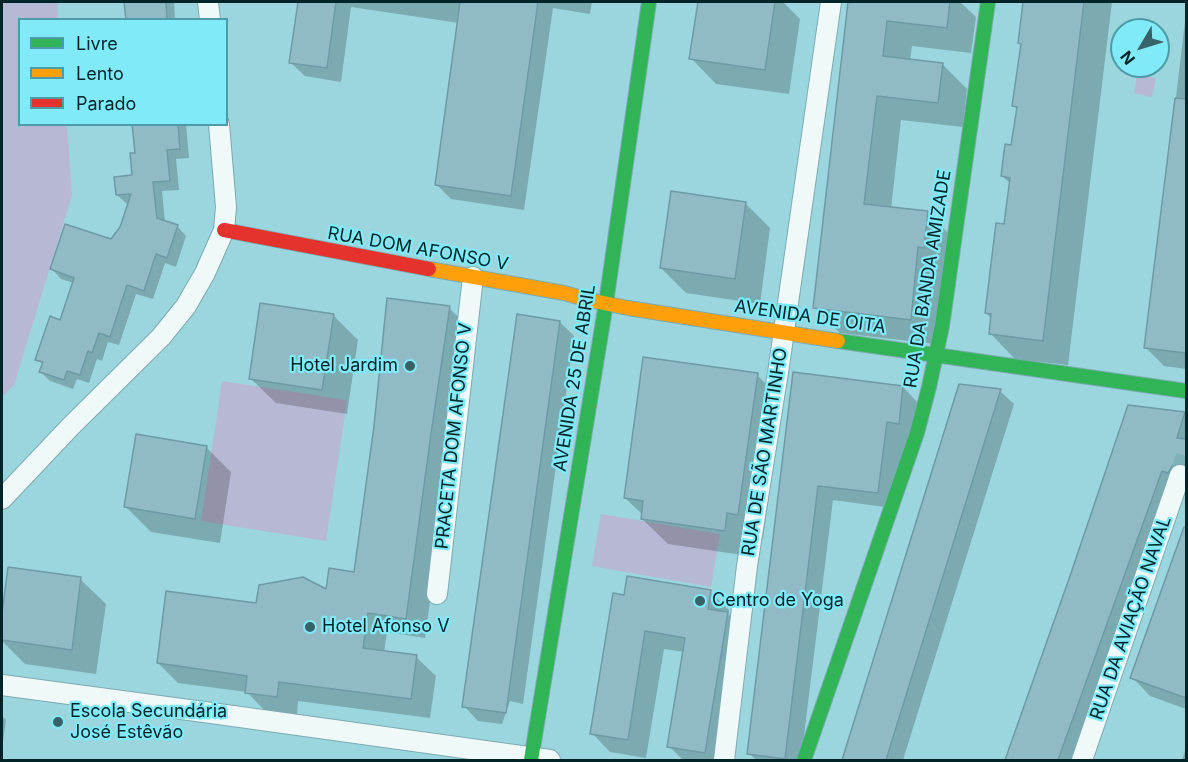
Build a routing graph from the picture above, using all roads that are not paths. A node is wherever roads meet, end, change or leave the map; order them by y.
1 (208, 2) edge
2 (649, 2) edge
3 (831, 2) edge
4 (988, 2) edge
5 (210, 18) edge
6 (219, 126) edge
7 (224, 230) junction
8 (473, 277) junction
9 (606, 303) junction
10 (784, 333) junction
11 (936, 354) junction
12 (1186, 391) edge
13 (1180, 475) dead end
14 (2, 499) edge
15 (437, 594) dead end
16 (2, 685) edge
17 (538, 760) edge
18 (724, 760) edge
19 (804, 760) edge
20 (1082, 760) edge

1 - 5 street
2 - 9 street, AVENIDA 25 DE ABRIL
3 - 10 street, RUA DE SÃO MARTINHO
4 - 11 street, RUA DA BANDA AMIZADE
6 - 7 street
7 - 8 street, RUA DOM AFONSO V
7 - 14 street
8 - 9 street, RUA DOM AFONSO V
8 - 15 street, PRACETA DOM AFONSO V
9 - 10 street, AVENIDA DE OITA
9 - 17 street, AVENIDA 25 DE ABRIL
10 - 11 street, AVENIDA DE OITA
10 - 18 street, RUA DE SÃO MARTINHO
11 - 12 street, AVENIDA DE OITA
11 - 19 street, RUA DA BANDA AMIZADE
13 - 20 street, RUA DA AVIAÇÃO NAVAL
16 - 17 street

